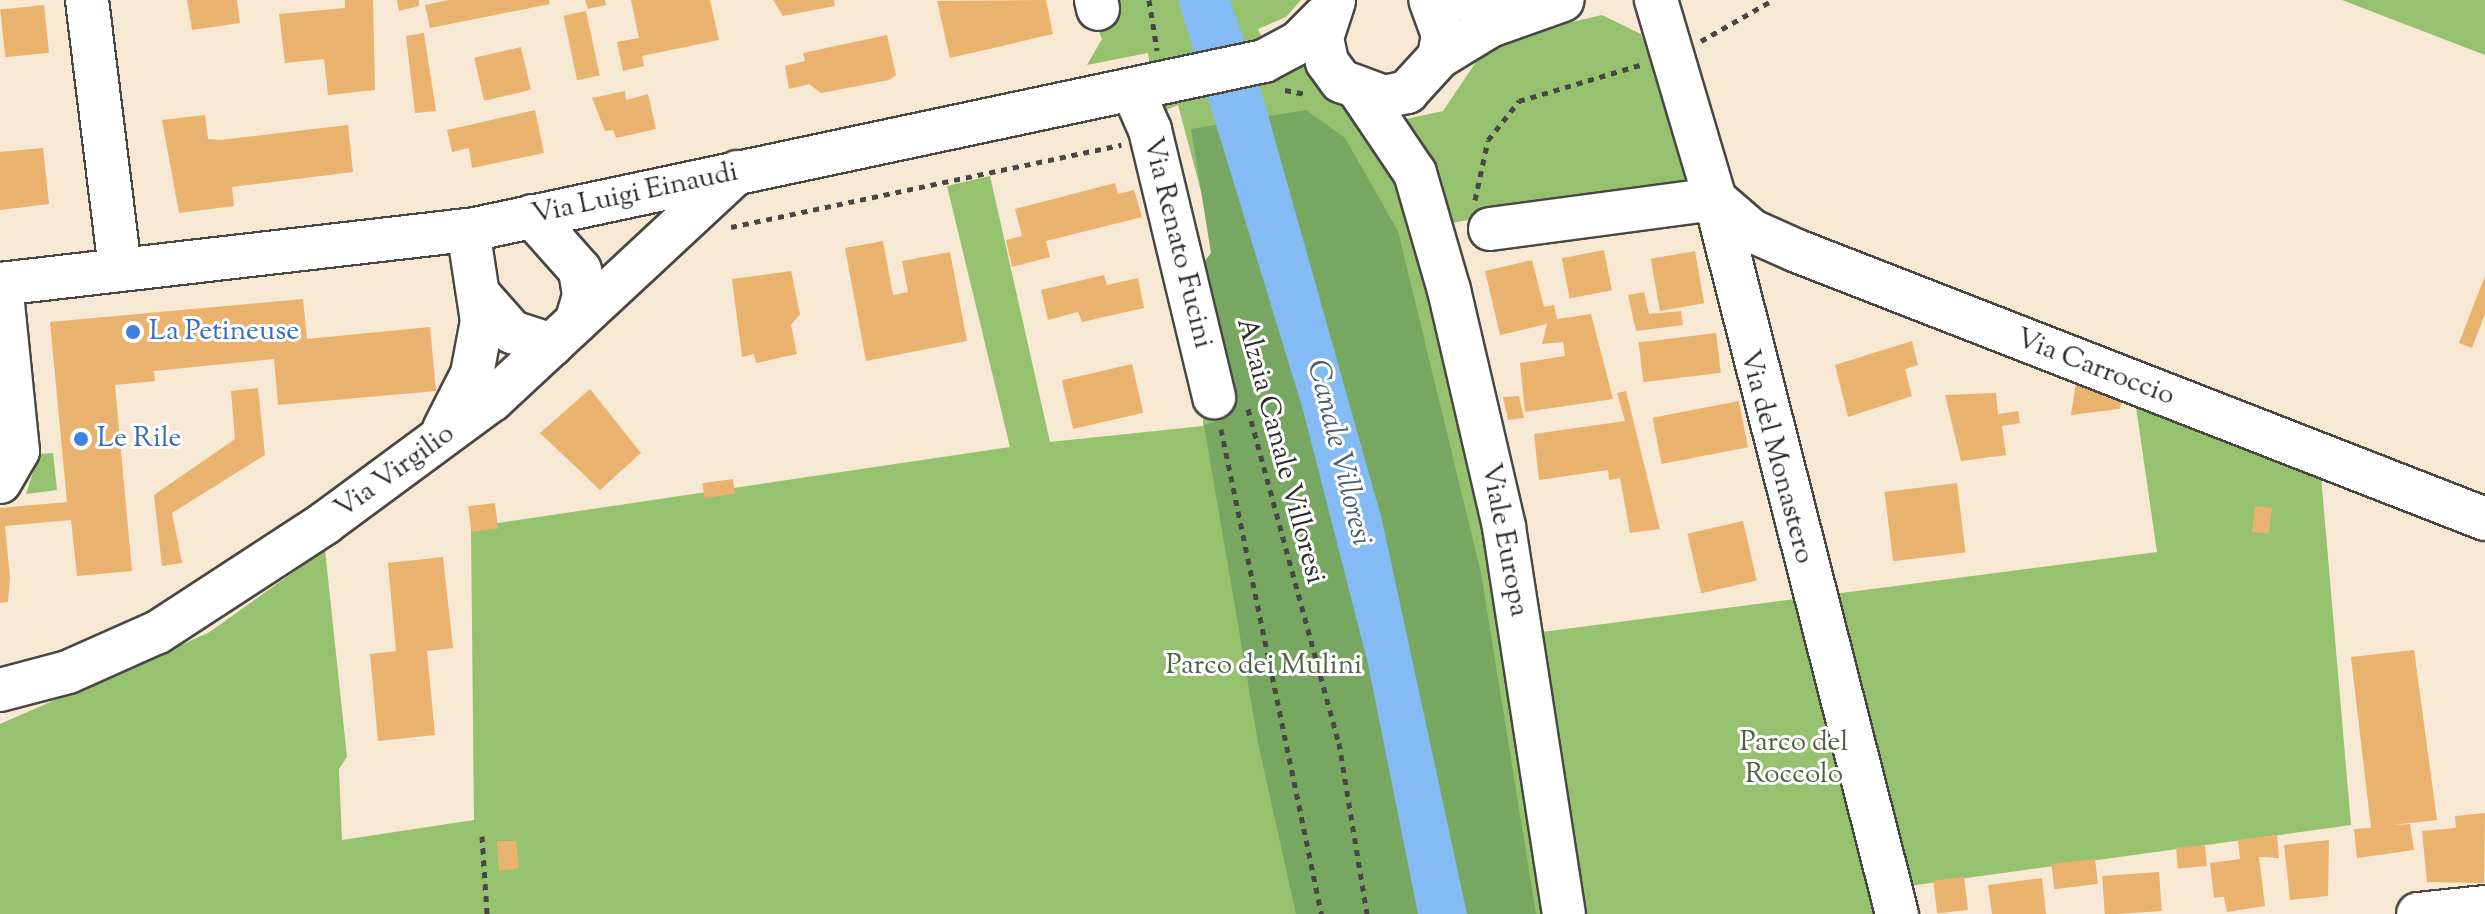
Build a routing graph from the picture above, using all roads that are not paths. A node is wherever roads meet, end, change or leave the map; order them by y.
1 (87, 0) edge
2 (1430, 0) edge
3 (1467, 0) edge
4 (1656, 0) edge
5 (1554, 2) edge
6 (1330, 8) edge
7 (1433, 67) junction
8 (1273, 75) junction
9 (1148, 88) junction
10 (1342, 91) junction
11 (737, 172) junction
12 (1415, 173) junction
13 (1715, 199) junction
14 (532, 216) junction
15 (1483, 218) road end
16 (468, 230) junction
17 (120, 270) junction
18 (1, 284) edge
19 (481, 297) junction
20 (564, 333) junction
21 (1231, 401) road end
22 (432, 447) junction
23 (0, 482) edge
24 (2485, 519) edge
25 (0, 690) edge
26 (2485, 907) edge
27 (1564, 914) edge
28 (1897, 914) edge
29 (2418, 914) edge

1 - 17 street
2 - 7 street, Viale Europa
3 - 5 street
4 - 13 street, Via del Monastero
5 - 7 street
6 - 8 street, Via Luigi Einaudi
6 - 10 street, Viale Europa
7 - 10 street
7 - 12 street, Viale Europa
8 - 9 street, Via Luigi Einaudi
8 - 10 street, Via Luigi Einaudi
9 - 11 street, Via Luigi Einaudi
9 - 21 street, Via Renato Fucini
10 - 12 street, Viale Europa
11 - 14 street, Via Luigi Einaudi
11 - 20 street, Via Virgilio
12 - 27 street, Viale Europa
13 - 15 street
13 - 24 street, Via Carroccio
13 - 28 street, Via del Monastero
14 - 16 street, Via Luigi Einaudi
14 - 20 street
16 - 17 street, Via Luigi Einaudi
16 - 19 street
17 - 18 street, Via Luigi Einaudi
18 - 23 street
19 - 20 street
19 - 22 street
20 - 22 street, Via Virgilio
22 - 25 street, Via Virgilio
26 - 29 street

